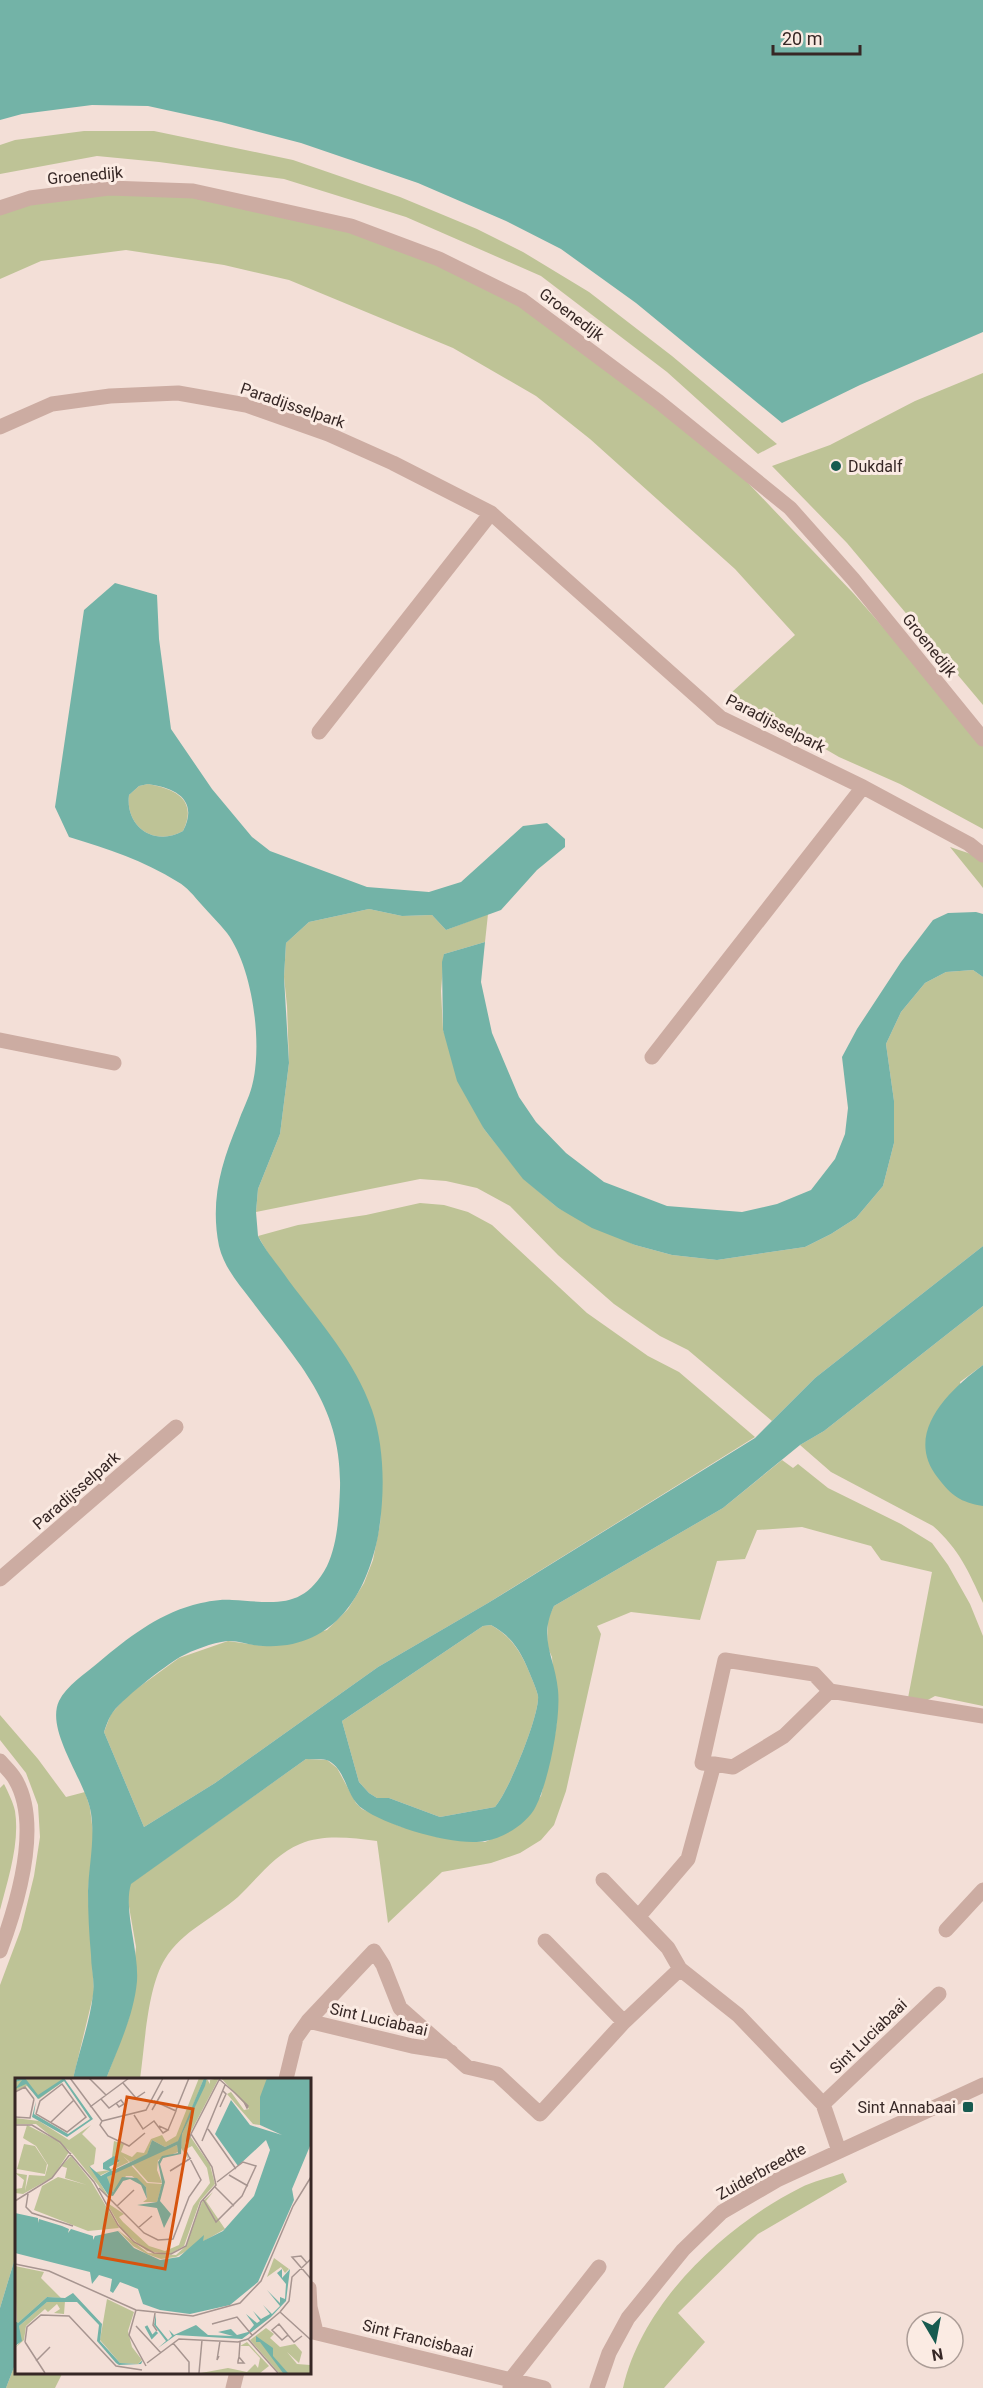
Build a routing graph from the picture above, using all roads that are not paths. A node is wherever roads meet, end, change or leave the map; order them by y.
1 (0, 208) edge
2 (0, 427) edge
3 (491, 513) junction
4 (319, 732) dead end
5 (983, 739) edge
6 (863, 787) junction
7 (983, 855) edge
8 (0, 1040) edge
9 (652, 1057) dead end
10 (114, 1063) dead end
11 (176, 1428) dead end
12 (0, 1579) edge
13 (830, 1691) junction
14 (983, 1716) edge
15 (0, 1761) edge
16 (714, 1764) junction
17 (603, 1880) dead end
18 (983, 1890) edge
19 (639, 1916) junction
20 (946, 1930) dead end
21 (545, 1941) dead end
22 (0, 1951) edge
23 (680, 1969) junction
24 (939, 1994) dead end
25 (308, 2021) junction
26 (624, 2022) junction
27 (451, 2052) junction
28 (286, 2078) edge
29 (983, 2085) edge
30 (823, 2104) junction
31 (839, 2151) junction
32 (599, 2267) dead end
33 (310, 2307) edge
34 (312, 2331) edge
35 (237, 2373) edge
36 (510, 2384) edge
37 (233, 2388) edge
38 (544, 2388) edge
39 (597, 2388) edge

1 - 5 street, Groenedijk
2 - 3 street, Paradijsselpark
3 - 4 street
3 - 6 street, Paradijsselpark
6 - 7 street, Paradijsselpark
6 - 9 street
8 - 10 street
11 - 12 street, Paradijsselpark
13 - 14 street
13 - 16 street
13 - 16 street
15 - 22 street
16 - 19 street
17 - 19 street
18 - 20 street
19 - 23 street
21 - 26 street
23 - 26 street, Sint Luciabaai
23 - 30 street
24 - 30 street, Sint Luciabaai
25 - 27 street, Sint Luciabaai
25 - 27 street, Sint Luciabaai
25 - 28 street
26 - 27 street, Sint Luciabaai
29 - 31 street, Zuiderbreedte
30 - 31 street
31 - 39 street, Zuiderbreedte
32 - 36 street
33 - 34 street, Sint Francisbaai
34 - 36 street, Sint Francisbaai
35 - 37 street
36 - 38 street, Sint Francisbaai

